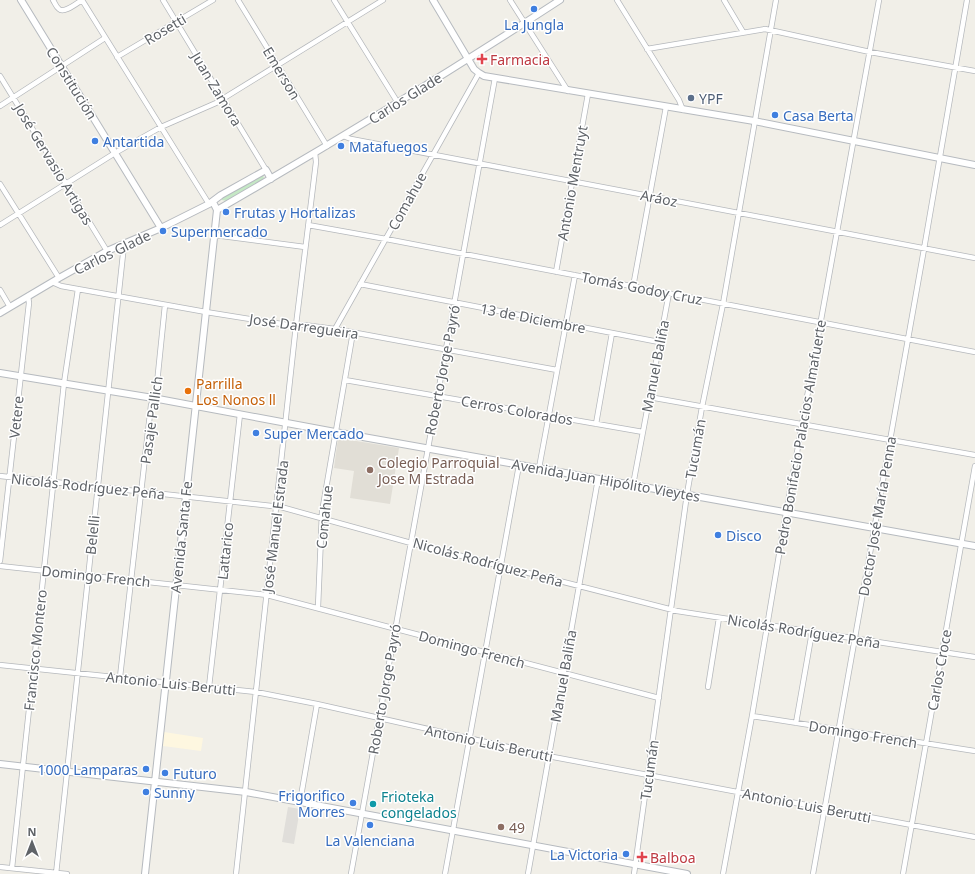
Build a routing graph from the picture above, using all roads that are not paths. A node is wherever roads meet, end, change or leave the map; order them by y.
1 (21, 0) edge
2 (53, 0) edge
3 (82, 0) edge
4 (163, 0) edge
5 (213, 0) edge
6 (238, 0) edge
7 (334, 0) edge
8 (383, 0) edge
9 (433, 0) edge
10 (510, 0) edge
11 (560, 0) edge
12 (617, 0) edge
13 (724, 0) edge
14 (776, 0) edge
15 (879, 0) edge
16 (967, 0) edge
17 (177, 22) junction
18 (347, 22) junction
19 (524, 24) junction
20 (770, 30) junction
21 (743, 32) junction
22 (105, 38) junction
23 (647, 49) junction
24 (870, 52) junction
25 (117, 57) junction
26 (468, 59) junction
27 (277, 65) junction
28 (62, 66) junction
29 (955, 67) junction
30 (975, 71) edge
31 (478, 73) junction
32 (0, 76) edge
33 (495, 78) junction
34 (568, 91) junction
35 (588, 94) junction
36 (14, 98) junction
37 (223, 99) junction
38 (398, 103) junction
39 (0, 106) edge
40 (666, 107) junction
41 (683, 110) junction
42 (754, 121) junction
43 (160, 128) junction
44 (343, 136) junction
45 (854, 141) junction
46 (327, 146) junction
47 (115, 153) junction
48 (315, 153) junction
49 (433, 155) junction
50 (940, 158) junction
51 (479, 164) junction
52 (975, 165) edge
53 (266, 170) junction
54 (271, 179) junction
55 (572, 182) junction
56 (0, 184) edge
57 (66, 184) junction
58 (650, 197) junction
59 (211, 203) junction
60 (217, 210) junction
61 (738, 213) junction
62 (18, 214) junction
63 (0, 225) edge
64 (308, 225) junction
65 (161, 228) junction
66 (838, 232) junction
67 (214, 235) junction
68 (386, 238) junction
69 (124, 245) junction
70 (305, 248) junction
71 (924, 249) junction
72 (107, 251) junction
73 (463, 254) junction
74 (975, 258) edge
75 (556, 272) junction
76 (575, 275) junction
77 (59, 278) junction
78 (52, 282) junction
79 (360, 284) junction
80 (633, 287) junction
81 (78, 289) junction
82 (0, 290) edge
83 (669, 293) junction
84 (28, 296) junction
85 (119, 296) junction
86 (454, 302) junction
87 (723, 304) junction
88 (165, 305) junction
89 (10, 307) junction
90 (206, 312) junction
91 (0, 313) edge
92 (821, 323) junction
93 (566, 324) junction
94 (296, 325) junction
95 (335, 329) junction
96 (354, 332) junction
97 (612, 333) junction
98 (908, 340) junction
99 (660, 342) junction
100 (445, 349) junction
101 (975, 352) edge
102 (557, 370) junction
103 (0, 373) edge
104 (20, 376) junction
105 (345, 380) junction
106 (64, 383) junction
107 (108, 390) junction
108 (436, 396) junction
109 (649, 397) junction
110 (153, 398) junction
111 (196, 406) junction
112 (702, 407) junction
113 (240, 414) junction
114 (548, 416) junction
115 (286, 423) junction
116 (596, 424) junction
117 (802, 424) junction
118 (335, 432) junction
119 (643, 432) junction
120 (891, 440) junction
121 (427, 449) junction
122 (975, 455) edge
123 (519, 465) junction
124 (975, 466) edge
125 (539, 468) junction
126 (0, 476) edge
127 (9, 478) junction
128 (598, 479) junction
129 (54, 482) junction
130 (633, 485) junction
131 (97, 486) junction
132 (142, 491) junction
133 (687, 494) junction
134 (186, 496) junction
135 (230, 501) junction
136 (277, 506) junction
137 (786, 513) junction
138 (321, 518) junction
139 (875, 528) junction
140 (411, 543) junction
141 (961, 544) junction
142 (975, 546) edge
143 (0, 561) edge
144 (0, 566) edge
145 (501, 566) junction
146 (44, 571) junction
147 (88, 576) junction
148 (132, 580) junction
149 (176, 585) junction
150 (579, 586) junction
151 (220, 589) junction
152 (267, 594) junction
153 (318, 607) junction
154 (671, 610) junction
155 (719, 618) junction
156 (767, 625) junction
157 (394, 628) junction
158 (812, 632) junction
159 (855, 639) junction
160 (942, 652) junction
161 (486, 653) junction
162 (975, 657) edge
163 (0, 665) edge
164 (33, 668) junction
165 (563, 672) junction
166 (77, 673) junction
167 (120, 677) junction
168 (166, 682) junction
169 (209, 687) junction
170 (708, 687) dead end
171 (256, 692) junction
172 (659, 698) junction
173 (317, 704) junction
174 (752, 716) junction
175 (379, 719) junction
176 (796, 723) junction
177 (840, 730) junction
178 (471, 738) junction
179 (926, 743) junction
180 (975, 751) edge
181 (548, 756) junction
182 (0, 764) edge
183 (23, 767) junction
184 (67, 772) junction
185 (648, 776) junction
186 (155, 781) junction
187 (246, 792) junction
188 (738, 792) junction
189 (300, 802) junction
190 (825, 808) junction
191 (362, 813) junction
192 (911, 826) junction
193 (453, 830) junction
194 (975, 837) edge
195 (533, 845) junction
196 (636, 864) junction
197 (0, 867) edge
198 (12, 868) junction
199 (56, 873) edge
200 (67, 874) edge
201 (145, 874) edge
202 (236, 874) edge
203 (351, 874) edge
204 (445, 874) edge
205 (528, 874) edge
206 (634, 874) edge
207 (687, 874) edge
208 (723, 874) edge
209 (813, 874) edge
210 (903, 874) edge

1 - 28 street, Constitución
2 - 3 street
3 - 22 street
4 - 17 street, Juan Zamora
5 - 17 street, Rosetti
6 - 27 street, Emerson
7 - 18 street
8 - 18 street
9 - 26 street
10 - 19 street
11 - 19 street, Carlos Glade
12 - 23 street
13 - 21 street
14 - 20 street
15 - 24 street, Pedro Bonifacio Palacios Almafuerte
16 - 29 street, Doctor José María Penna
17 - 25 street, Rosetti
17 - 37 street, Juan Zamora
18 - 27 street
18 - 38 street
19 - 26 street, Carlos Glade
19 - 34 street
20 - 21 street
20 - 24 street
20 - 42 street
21 - 23 street
22 - 25 street
22 - 28 street
23 - 41 street
24 - 29 street
24 - 45 street, Pedro Bonifacio Palacios Almafuerte
25 - 43 street
26 - 31 street
26 - 38 street, Carlos Glade
27 - 37 street
27 - 46 street, Emerson
28 - 36 street
28 - 47 street, Constitución
29 - 30 street
29 - 50 street, Doctor José María Penna
31 - 33 street
31 - 49 street, Comahue
32 - 36 street, José Gervasio Artigas
33 - 34 street
33 - 51 street, Roberto Jorge Payró
34 - 35 street
35 - 40 street
35 - 55 street, Antonio Mentruyt
36 - 39 street
36 - 57 street, José Gervasio Artigas
37 - 43 street
37 - 53 street, Juan Zamora
38 - 44 street, Carlos Glade
40 - 41 street
40 - 58 street
41 - 42 street
42 - 45 street
42 - 61 street, Tucumán
43 - 47 street
43 - 59 street
44 - 46 street, Carlos Glade
44 - 49 street, Aráoz
45 - 50 street
45 - 66 street, Pedro Bonifacio Palacios Almafuerte
46 - 48 street, Carlos Glade
47 - 57 street
47 - 65 street, Constitución
48 - 54 street, Carlos Glade
48 - 64 street, José Manuel Estrada
49 - 51 street, Aráoz
49 - 68 street, Comahue
50 - 52 street
50 - 71 street, Doctor José María Penna
51 - 55 street, Aráoz
51 - 73 street, Roberto Jorge Payró
53 - 54 street, Juan Zamora
53 - 59 street, Carlos Glade
54 - 60 street, Carlos Glade
55 - 58 street, Aráoz
55 - 75 street, Antonio Mentruyt
56 - 62 street
57 - 62 street
57 - 72 street, José Gervasio Artigas
58 - 61 street, Aráoz
58 - 80 street
59 - 60 street
59 - 65 street, Carlos Glade
60 - 67 street, Avenida Santa Fe
61 - 66 street, Aráoz
61 - 87 street, Tucumán
62 - 63 street
62 - 77 street
64 - 68 street, Tomás Godoy Cruz
64 - 70 street, José Manuel Estrada
65 - 69 street, Carlos Glade
66 - 71 street, Aráoz
66 - 92 street, Pedro Bonifacio Palacios Almafuerte
67 - 70 street
67 - 90 street, Avenida Santa Fe
68 - 73 street, Tomás Godoy Cruz
68 - 79 street, Comahue
69 - 72 street, Carlos Glade
69 - 85 street, Belelli
70 - 94 street, José Manuel Estrada
71 - 74 street, Aráoz
71 - 98 street, Doctor José María Penna
72 - 77 street, Carlos Glade
73 - 75 street, Tomás Godoy Cruz
73 - 86 street, Roberto Jorge Payró
75 - 76 street, Tomás Godoy Cruz
76 - 80 street, Tomás Godoy Cruz
76 - 93 street
77 - 78 street, Carlos Glade
78 - 81 street, José Darregueira
78 - 84 street, Carlos Glade
79 - 86 street, 13 de Diciembre
79 - 95 street, Comahue
80 - 83 street, Tomás Godoy Cruz
81 - 85 street, José Darregueira
81 - 106 street, Francisco Montero
82 - 89 street
83 - 87 street, Tomás Godoy Cruz
83 - 99 street, Manuel Baliña
84 - 89 street, Carlos Glade
84 - 104 street, Vetere
85 - 88 street, José Darregueira
85 - 107 street, Belelli
86 - 93 street, 13 de Diciembre
86 - 100 street, Roberto Jorge Payró
87 - 92 street, Tomás Godoy Cruz
87 - 112 street, Tucumán
88 - 90 street, José Darregueira
88 - 110 street, Pasaje Pallich
89 - 91 street, Carlos Glade
90 - 94 street, José Darregueira
90 - 111 street, Avenida Santa Fe
92 - 98 street, Tomás Godoy Cruz
92 - 117 street, Pedro Bonifacio Palacios Almafuerte
93 - 97 street, 13 de Diciembre
93 - 102 street
94 - 95 street, José Darregueira
94 - 115 street, José Manuel Estrada
95 - 96 street, José Darregueira
96 - 100 street, José Darregueira
96 - 105 street, Comahue
97 - 99 street, 13 de Diciembre
97 - 116 street
98 - 101 street, Tomás Godoy Cruz
98 - 120 street, Doctor José María Penna
99 - 109 street, Manuel Baliña
100 - 102 street, José Darregueira
100 - 108 street, Roberto Jorge Payró
102 - 114 street
103 - 104 street, Avenida Juan Hipólito Vieytes
104 - 106 street, Avenida Juan Hipólito Vieytes
104 - 127 street, Vetere
105 - 108 street, Cerros Colorados
105 - 118 street, Comahue
106 - 107 street, Avenida Juan Hipólito Vieytes
106 - 129 street, Francisco Montero
107 - 110 street, Avenida Juan Hipólito Vieytes
107 - 131 street, Belelli
108 - 114 street, Cerros Colorados
108 - 121 street, Roberto Jorge Payró
109 - 112 street
109 - 119 street, Manuel Baliña
110 - 111 street, Avenida Juan Hipólito Vieytes
110 - 132 street, Pasaje Pallich
111 - 113 street, Avenida Juan Hipólito Vieytes
111 - 134 street, Avenida Santa Fe
112 - 117 street
112 - 133 street, Tucumán
113 - 115 street, Avenida Juan Hipólito Vieytes
113 - 135 street, Lattarico
114 - 116 street, Cerros Colorados
114 - 125 street
115 - 118 street, Avenida Juan Hipólito Vieytes
115 - 136 street, José Manuel Estrada
116 - 119 street, Cerros Colorados
117 - 120 street
117 - 137 street, Pedro Bonifacio Palacios Almafuerte
118 - 121 street, Avenida Juan Hipólito Vieytes
118 - 138 street, Comahue
119 - 130 street, Manuel Baliña
120 - 122 street
120 - 139 street, Doctor José María Penna
121 - 123 street, Avenida Juan Hipólito Vieytes
121 - 140 street, Roberto Jorge Payró
123 - 125 street, Avenida Juan Hipólito Vieytes
123 - 145 street
124 - 141 street, Carlos Croce
125 - 128 street, Avenida Juan Hipólito Vieytes
126 - 127 street, Nicolás Rodríguez Peña
127 - 129 street, Nicolás Rodríguez Peña
127 - 143 street, Vetere
128 - 130 street, Avenida Juan Hipólito Vieytes
128 - 150 street, Manuel Baliña
129 - 131 street, Nicolás Rodríguez Peña
129 - 146 street, Francisco Montero
130 - 133 street, Avenida Juan Hipólito Vieytes
131 - 132 street, Nicolás Rodríguez Peña
131 - 147 street, Belelli
132 - 134 street, Nicolás Rodríguez Peña
132 - 148 street, Pasaje Pallich
133 - 137 street, Avenida Juan Hipólito Vieytes
133 - 154 street, Tucumán
134 - 135 street, Nicolás Rodríguez Peña
134 - 149 street, Avenida Santa Fe
135 - 136 street, Nicolás Rodríguez Peña
135 - 151 street, Lattarico
136 - 138 street, Nicolás Rodríguez Peña
136 - 152 street, José Manuel Estrada
137 - 139 street, Avenida Juan Hipólito Vieytes
137 - 156 street, Pedro Bonifacio Palacios Almafuerte
138 - 140 street, Nicolás Rodríguez Peña
138 - 153 street, Comahue
139 - 141 street, Avenida Juan Hipólito Vieytes
139 - 159 street, Doctor José María Penna
140 - 145 street, Nicolás Rodríguez Peña
140 - 157 street, Roberto Jorge Payró
141 - 142 street, Avenida Juan Hipólito Vieytes
141 - 160 street, Carlos Croce
144 - 146 street, Domingo French
145 - 150 street, Nicolás Rodríguez Peña
145 - 161 street
146 - 147 street, Domingo French
146 - 164 street, Francisco Montero
147 - 148 street, Domingo French
147 - 166 street, Belelli
148 - 149 street, Domingo French
148 - 167 street, Pasaje Pallich
149 - 151 street, Domingo French
149 - 168 street, Avenida Santa Fe
150 - 154 street, Nicolás Rodríguez Peña
150 - 165 street, Manuel Baliña
151 - 152 street, Domingo French
151 - 169 street, Lattarico
152 - 153 street, Domingo French
152 - 171 street, José Manuel Estrada
153 - 157 street, Domingo French
154 - 155 street, Nicolás Rodríguez Peña
154 - 172 street, Tucumán
155 - 156 street, Nicolás Rodríguez Peña
155 - 170 street
156 - 158 street, Nicolás Rodríguez Peña
156 - 174 street, Pedro Bonifacio Palacios Almafuerte
157 - 161 street, Domingo French
157 - 175 street, Roberto Jorge Payró
158 - 159 street, Nicolás Rodríguez Peña
158 - 176 street
159 - 160 street, Nicolás Rodríguez Peña
159 - 177 street, Doctor José María Penna
160 - 162 street, Nicolás Rodríguez Peña
160 - 179 street, Carlos Croce
161 - 165 street, Domingo French
161 - 178 street
163 - 164 street, Antonio Luis Berutti
164 - 166 street, Antonio Luis Berutti
164 - 183 street, Francisco Montero
165 - 172 street, Domingo French
165 - 181 street, Manuel Baliña
166 - 167 street, Antonio Luis Berutti
166 - 184 street, Belelli
167 - 168 street, Antonio Luis Berutti
168 - 169 street, Antonio Luis Berutti
168 - 186 street, Avenida Santa Fe
169 - 171 street, Antonio Luis Berutti
171 - 173 street, Antonio Luis Berutti
171 - 187 street, José Manuel Estrada
172 - 185 street, Tucumán
173 - 175 street, Antonio Luis Berutti
173 - 189 street
174 - 176 street, Domingo French
174 - 188 street, Pedro Bonifacio Palacios Almafuerte
175 - 178 street, Antonio Luis Berutti
175 - 191 street, Roberto Jorge Payró
176 - 177 street, Domingo French
177 - 179 street, Domingo French
177 - 190 street, Doctor José María Penna
178 - 181 street, Antonio Luis Berutti
178 - 193 street
179 - 180 street, Domingo French
179 - 192 street, Carlos Croce
181 - 185 street, Antonio Luis Berutti
181 - 195 street, Manuel Baliña
182 - 183 street
183 - 184 street
183 - 198 street, Francisco Montero
184 - 186 street
184 - 199 street, Belelli
185 - 188 street, Antonio Luis Berutti
185 - 196 street, Tucumán
186 - 187 street
186 - 201 street, Avenida Santa Fe
187 - 189 street
187 - 202 street, José Manuel Estrada
188 - 190 street, Antonio Luis Berutti
188 - 208 street, Pedro Bonifacio Palacios Almafuerte
189 - 191 street
190 - 192 street, Antonio Luis Berutti
190 - 209 street, Doctor José María Penna
191 - 193 street
191 - 203 street, Roberto Jorge Payró
192 - 194 street, Antonio Luis Berutti
192 - 210 street, Carlos Croce
193 - 195 street
193 - 204 street
195 - 196 street
195 - 205 street, Manuel Baliña
196 - 206 street, Tucumán
196 - 207 street
197 - 198 street
198 - 199 street
199 - 200 street

